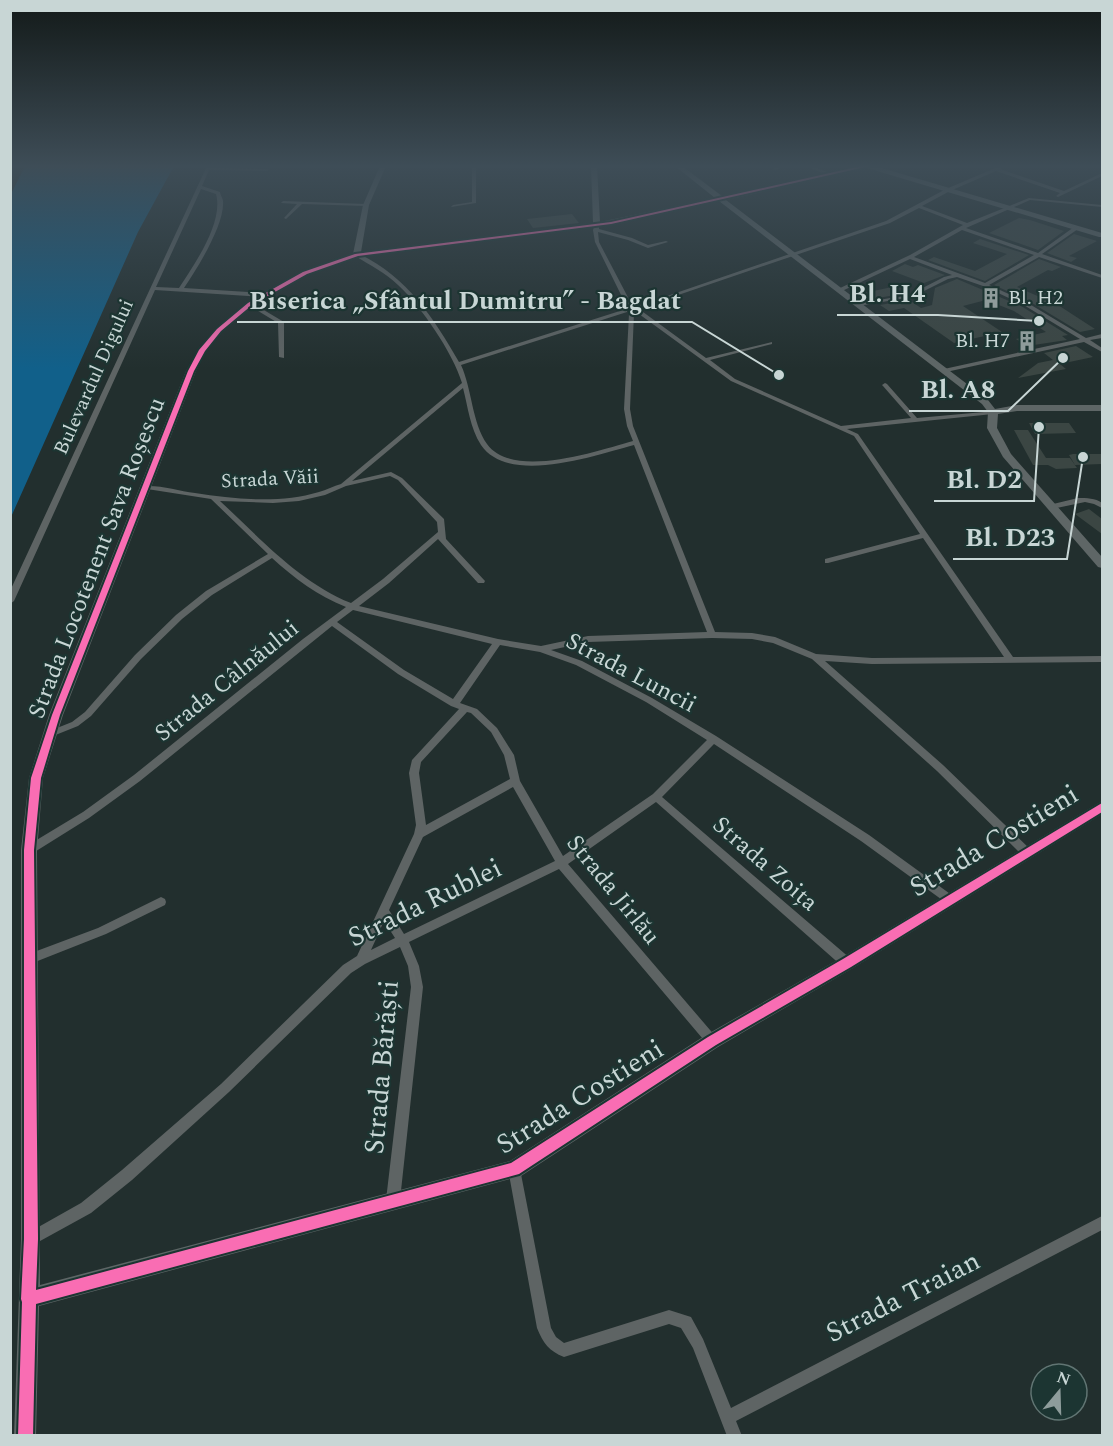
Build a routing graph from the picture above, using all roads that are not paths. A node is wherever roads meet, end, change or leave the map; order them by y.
1 (178, 233) edge
2 (213, 233) edge
3 (361, 233) edge
4 (547, 233) edge
5 (596, 233) edge
6 (613, 233) edge
7 (764, 233) edge
8 (856, 233) edge
9 (952, 233) edge
10 (985, 233) edge
11 (1068, 233) edge
12 (666, 242) dead end
13 (1040, 254) junction
14 (357, 255) junction
15 (794, 256) junction
16 (910, 257) junction
17 (958, 275) junction
18 (1102, 277) edge
19 (985, 285) junction
20 (153, 288) junction
21 (181, 289) junction
22 (840, 290) junction
23 (265, 295) junction
24 (250, 304) junction
25 (860, 305) junction
26 (634, 310) junction
27 (1102, 336) edge
28 (1087, 340) junction
29 (770, 343) dead end
30 (1102, 350) edge
31 (282, 357) dead end
32 (705, 360) junction
33 (458, 364) junction
34 (946, 370) junction
35 (465, 383) junction
36 (885, 385) dead end
37 (1102, 408) edge
38 (993, 412) junction
39 (1102, 414) edge
40 (915, 419) junction
41 (841, 427) junction
42 (636, 442) junction
43 (343, 485) junction
44 (147, 487) junction
45 (214, 500) junction
46 (1102, 506) edge
47 (1052, 507) junction
48 (442, 532) junction
49 (926, 535) junction
50 (273, 554) junction
51 (828, 561) dead end
52 (1102, 564) edge
53 (481, 581) dead end
54 (10, 601) edge
55 (353, 607) junction
56 (332, 622) junction
57 (712, 635) junction
58 (498, 642) junction
59 (541, 649) junction
60 (815, 657) junction
61 (1102, 659) edge
62 (1011, 660) junction
63 (454, 704) junction
64 (466, 708) junction
65 (50, 734) junction
66 (713, 739) junction
67 (515, 781) junction
68 (656, 797) junction
69 (1102, 807) edge
70 (419, 834) junction
71 (29, 850) junction
72 (1027, 853) junction
73 (561, 863) junction
74 (949, 899) junction
75 (161, 902) dead end
76 (384, 911) junction
77 (403, 940) junction
78 (30, 959) junction
79 (361, 960) junction
80 (847, 963) junction
81 (712, 1041) junction
82 (514, 1168) junction
83 (393, 1200) junction
84 (1102, 1223) edge
85 (30, 1239) junction
86 (28, 1299) junction
87 (728, 1417) junction
88 (25, 1436) edge
89 (735, 1436) edge

1 - 20 street, Bulevardul Digului
2 - 21 street
3 - 14 street
4 - 14 street, Strada Locotenent Sava Roșescu
5 - 26 street
6 - 12 street
7 - 15 street
8 - 15 street
9 - 16 street
10 - 13 street
11 - 13 street
13 - 18 street
13 - 19 street
14 - 23 street, Strada Locotenent Sava Roșescu
14 - 33 street
15 - 22 street
15 - 26 street
16 - 17 street
16 - 22 street
17 - 19 street
17 - 25 street
19 - 28 street
20 - 21 street
20 - 54 street, Bulevardul Digului
21 - 23 street
22 - 25 street
23 - 24 street, Strada Locotenent Sava Roșescu
24 - 31 street
24 - 44 street, Strada Locotenent Sava Roșescu
25 - 34 street
26 - 32 street
26 - 33 street
26 - 42 street
27 - 28 street
28 - 30 street
28 - 34 street
29 - 32 street
32 - 41 street
33 - 35 street
34 - 38 street
35 - 42 street
35 - 43 street, Strada Văii
36 - 40 street
37 - 38 street
38 - 39 street
38 - 40 street
38 - 47 street
40 - 41 street
41 - 49 street
42 - 57 street
43 - 45 street, Strada Văii
43 - 48 street
44 - 45 street, Strada Văii
44 - 65 street, Strada Locotenent Sava Roșescu
45 - 50 street, Strada Luncii
46 - 47 street
47 - 52 street
48 - 53 street
48 - 55 street, Strada Câlnăului
49 - 51 street
49 - 62 street
50 - 55 street, Strada Luncii
50 - 65 street
55 - 56 street, Strada Câlnăului
55 - 58 street, Strada Luncii
56 - 63 street, Strada Jirlău
56 - 71 street, Strada Câlnăului
57 - 59 street
57 - 60 street
58 - 59 street, Strada Luncii
58 - 63 street
59 - 66 street, Strada Luncii
60 - 62 street
60 - 72 street
61 - 62 street
63 - 64 street, Strada Jirlău
64 - 67 street, Strada Jirlău
64 - 70 street
65 - 71 street, Strada Locotenent Sava Roșescu
66 - 68 street, Strada Rublei
66 - 74 street, Strada Luncii
67 - 70 street
67 - 73 street, Strada Jirlău
68 - 73 street, Strada Rublei
68 - 80 street, Strada Zoița
69 - 72 street, Strada Costieni
70 - 76 street
71 - 78 street, Strada Locotenent Sava Roșescu
72 - 74 street, Strada Costieni
73 - 77 street, Strada Rublei
73 - 81 street, Strada Jirlău
74 - 80 street, Strada Costieni
75 - 78 street
76 - 77 street, Strada Bărăști
76 - 79 street
77 - 79 street, Strada Rublei
77 - 83 street, Strada Bărăști
78 - 85 street, Strada Locotenent Sava Roșescu
79 - 85 street, Strada Rublei
80 - 81 street, Strada Costieni
81 - 82 street, Strada Costieni
82 - 83 street, Strada Costieni
82 - 87 street
83 - 86 street, Strada Costieni
84 - 87 street, Strada Traian
85 - 86 street, Strada Locotenent Sava Roșescu
86 - 88 street, Strada Locotenent Sava Roșescu
87 - 89 street

